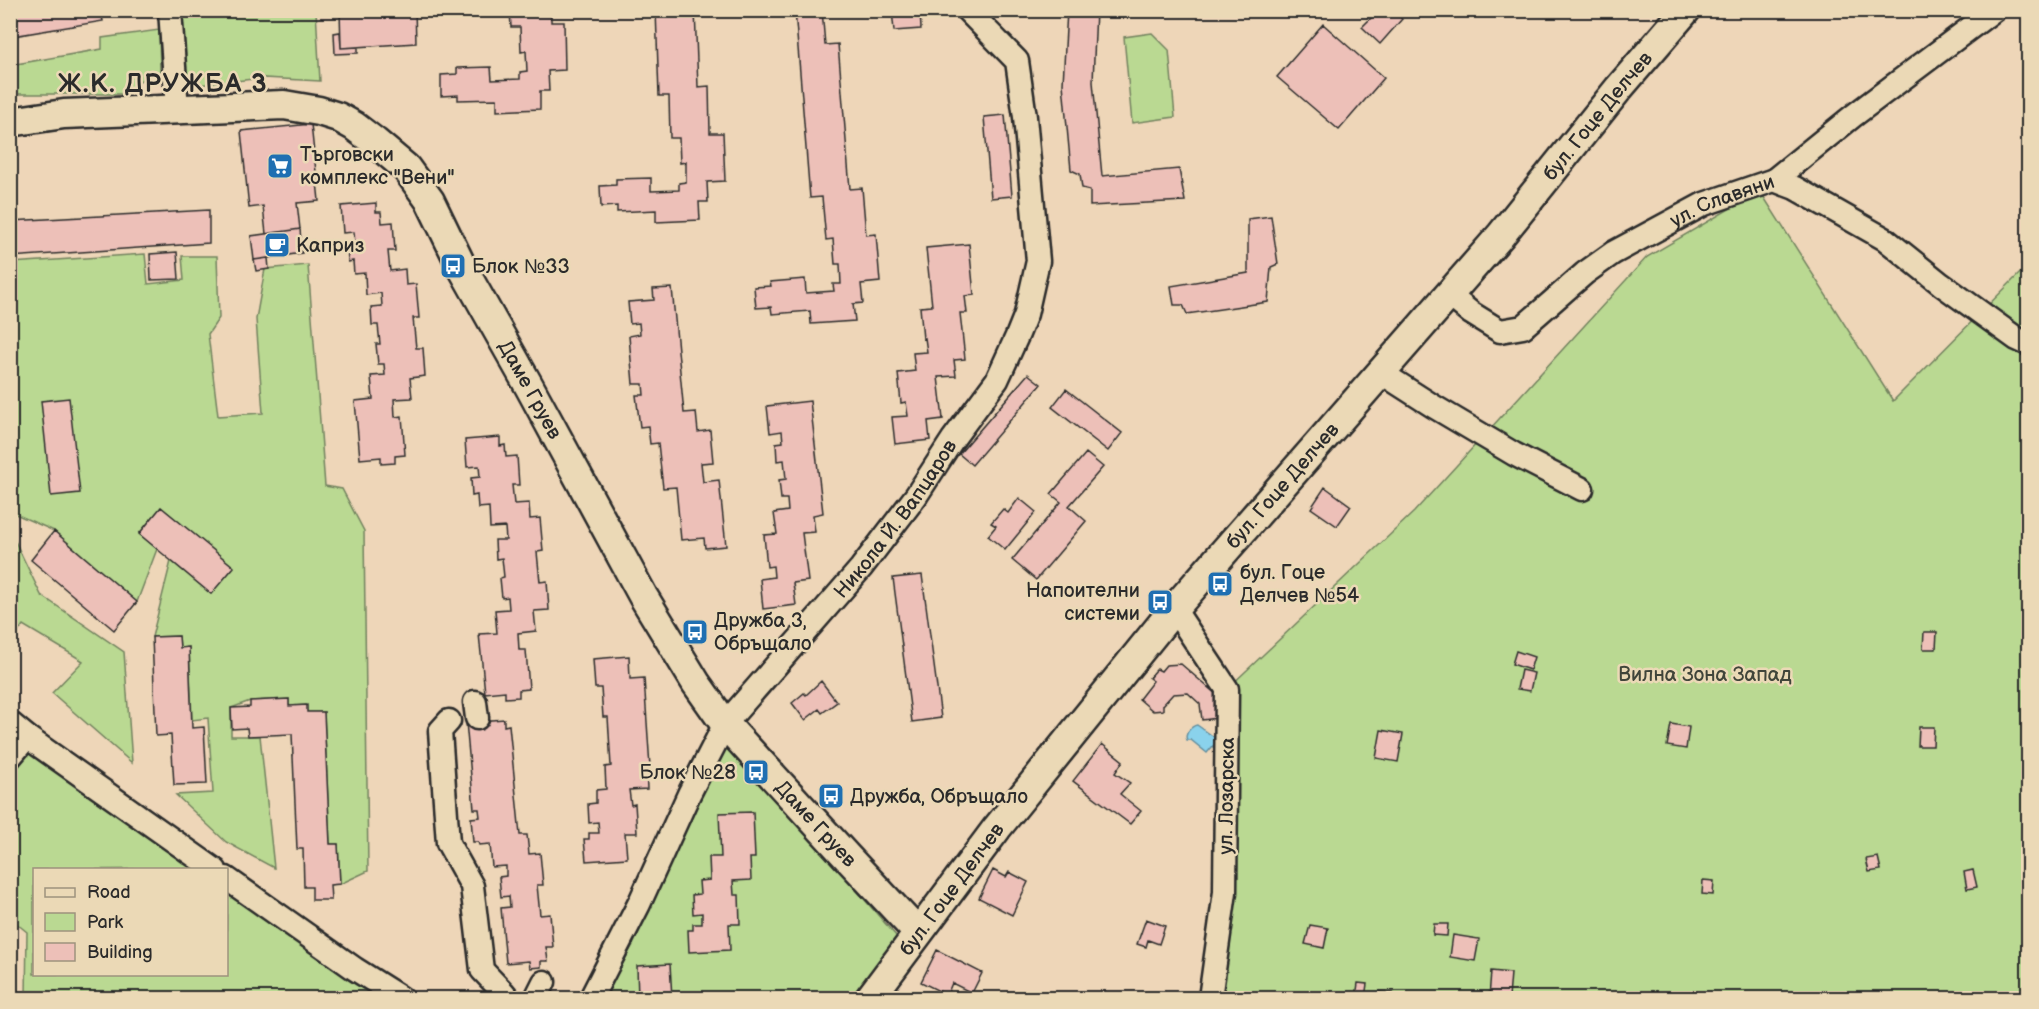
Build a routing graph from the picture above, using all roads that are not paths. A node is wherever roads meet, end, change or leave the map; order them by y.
1 (170, 10) edge
2 (968, 10) edge
3 (1686, 10) edge
4 (1994, 10) edge
5 (177, 109) junction
6 (10, 122) edge
7 (1774, 180) junction
8 (1449, 296) junction
9 (2028, 344) edge
10 (1380, 372) junction
11 (1582, 489) dead end
12 (1174, 609) junction
13 (449, 721) dead end
14 (725, 724) junction
15 (19, 730) edge
16 (10, 758) edge
17 (212, 868) edge
18 (228, 879) edge
19 (918, 933) junction
20 (401, 999) edge
21 (508, 999) edge
22 (591, 999) edge
23 (870, 999) edge
24 (1210, 999) edge

1 - 5 street
2 - 14 street, Никола Й. Вапцаров
3 - 8 main road, бул. Гоце Делчев
4 - 7 street
5 - 6 main road, Даме Груев
5 - 14 main road, Даме Груев
7 - 8 street, ул. Славяни
7 - 9 street, ул. Славяни
8 - 10 main road, бул. Гоце Делчев
10 - 11 street
10 - 12 main road, бул. Гоце Делчев
12 - 19 main road, бул. Гоце Делчев
12 - 24 street, ул. Лозарска
13 - 21 street
14 - 19 main road, Даме Груев
14 - 22 street, Никола Й. Вапцаров
15 - 16 street
15 - 17 street
18 - 20 street
19 - 23 main road, бул. Гоце Делчев

